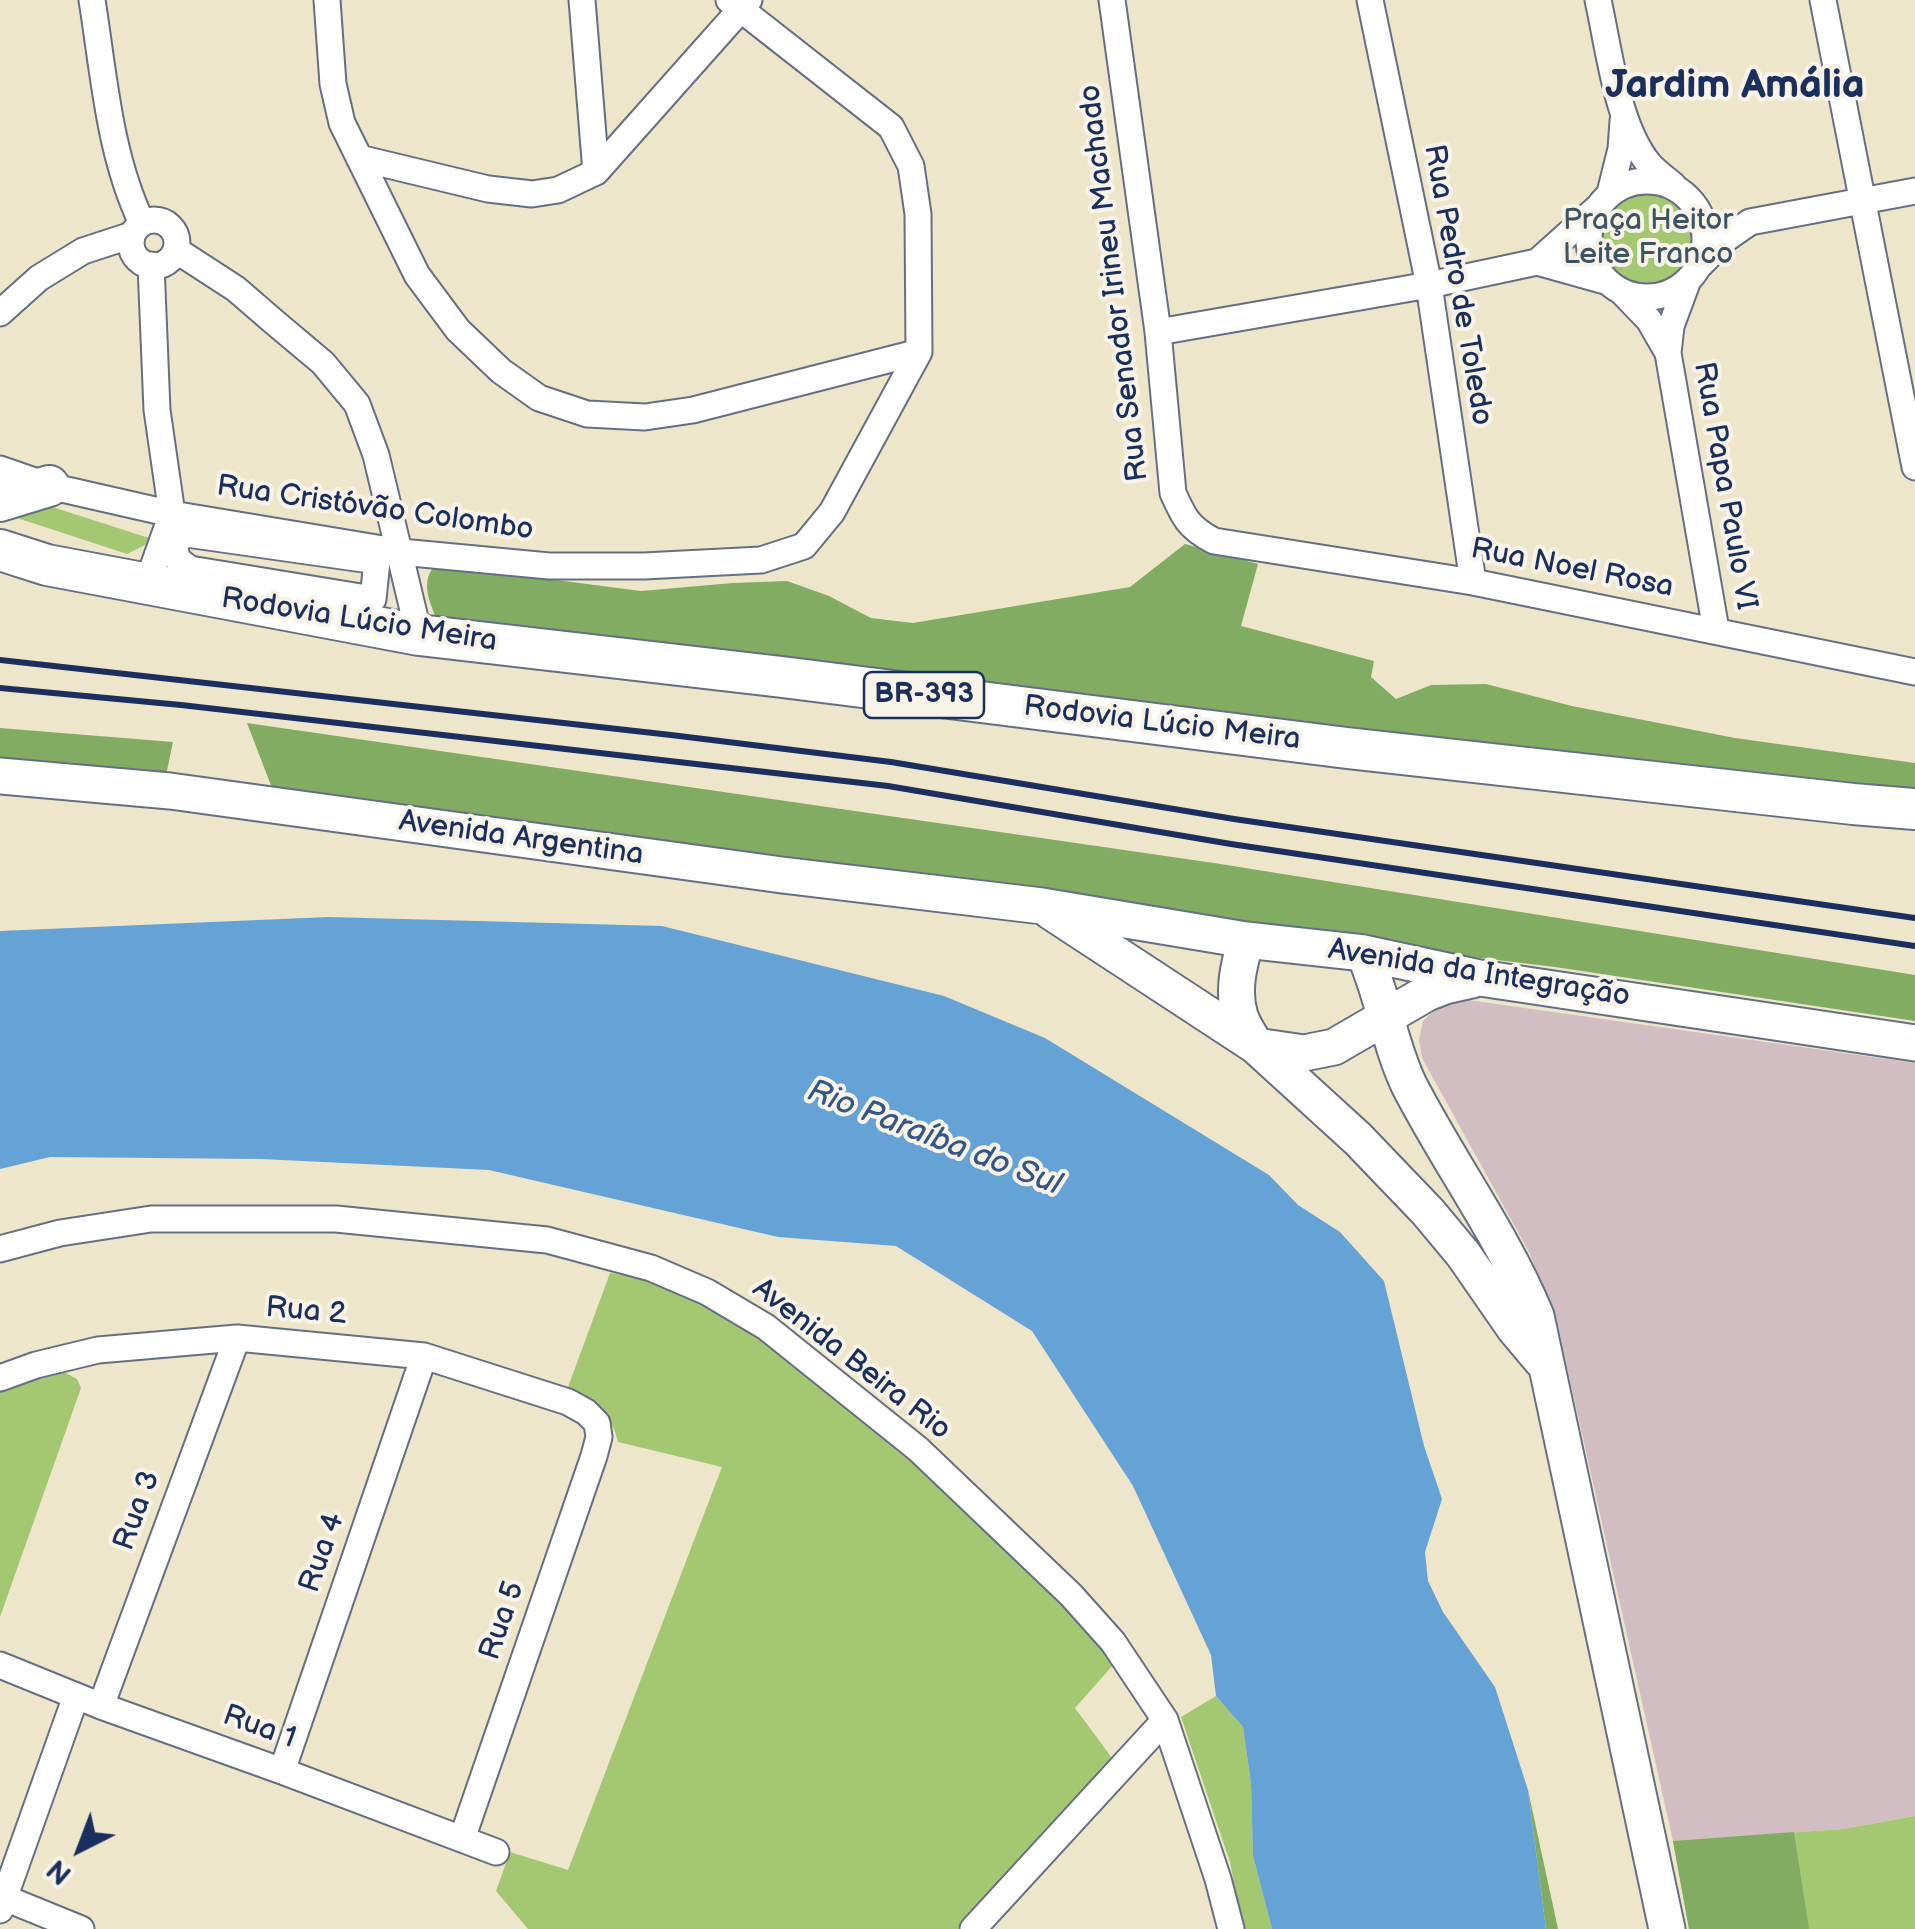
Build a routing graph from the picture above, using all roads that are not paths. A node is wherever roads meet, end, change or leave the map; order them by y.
1 (92, 0) edge
2 (326, 0) edge
3 (582, 0) edge
4 (1370, 0) edge
5 (1598, 0) edge
6 (1824, 0) edge
7 (740, 3) edge
8 (1117, 3) edge
9 (1624, 116) junction
10 (359, 158) junction
11 (596, 172) junction
12 (1915, 192) edge
13 (1686, 196) junction
14 (1603, 201) junction
15 (1862, 202) junction
16 (1750, 222) junction
17 (137, 229) junction
18 (176, 250) junction
19 (1536, 262) junction
20 (151, 265) junction
21 (1694, 274) junction
22 (1429, 285) junction
23 (1614, 286) junction
24 (0, 313) edge
25 (1158, 332) junction
26 (919, 352) junction
27 (1668, 353) junction
28 (1915, 467) edge
29 (0, 469) edge
30 (48, 486) junction
31 (0, 501) edge
32 (172, 514) junction
33 (1214, 541) joint
34 (0, 550) edge
35 (400, 552) junction
36 (1473, 582) junction
37 (147, 584) junction
38 (374, 599) joint
39 (1716, 630) junction
40 (419, 635) junction
41 (1915, 672) edge
42 (0, 776) edge
43 (1853, 804) junction
44 (1915, 809) edge
45 (1915, 816) edge
46 (1042, 906) junction
47 (1246, 940) junction
48 (1364, 953) junction
49 (1480, 978) junction
50 (1384, 1017) junction
51 (1915, 1043) edge
52 (1256, 1046) junction
53 (0, 1249) edge
54 (236, 1338) junction
55 (424, 1356) junction
56 (1546, 1366) junction
57 (0, 1378) edge
58 (597, 1423) joint
59 (0, 1665) edge
60 (76, 1696) junction
61 (101, 1706) junction
62 (1165, 1720) junction
63 (282, 1770) junction
64 (462, 1839) junction
65 (496, 1852) dead end
66 (2, 1901) edge
67 (81, 1929) edge
68 (973, 1929) edge
69 (1231, 1929) edge
70 (1667, 1929) edge

1 - 17 street
2 - 10 street
3 - 11 street
4 - 22 street, Rua Pedro de Toledo
5 - 9 street
6 - 15 street
7 - 11 street
7 - 26 street, Rua Cristóvão Colombo
8 - 25 street, Rua Senador Irineu Machado
9 - 13 street
9 - 14 street
10 - 11 street
10 - 26 street
12 - 15 street
13 - 14 street
13 - 16 street
13 - 21 street
14 - 19 street
14 - 23 street
15 - 16 street
15 - 28 street
16 - 21 street
17 - 18 street
17 - 20 street
17 - 24 street
18 - 20 street
18 - 35 street
19 - 22 street
19 - 23 street
20 - 32 street
21 - 23 street
21 - 27 street, Rua Papa Paulo VI
22 - 25 street
22 - 36 street, Rua Pedro de Toledo
23 - 27 street, Rua Papa Paulo VI
25 - 33 street, Rua Senador Irineu Machado
26 - 35 street, Rua Cristóvão Colombo
27 - 39 street, Rua Papa Paulo VI
29 - 30 street, Rua Cristóvão Colombo
30 - 31 main road
30 - 32 street, Rua Cristóvão Colombo
32 - 35 street, Rua Cristóvão Colombo
32 - 37 street
33 - 36 street, Rua Noel Rosa
34 - 37 main road, Rodovia Lúcio Meira / BR-393
35 - 40 street
36 - 39 street, Rua Noel Rosa
37 - 40 main road, Rodovia Lúcio Meira / BR-393
38 - 38 street
39 - 41 street, Rua Noel Rosa
40 - 43 main road, Rodovia Lúcio Meira / BR-393
42 - 46 street, Avenida Argentina
43 - 44 main road, Rodovia Lúcio Meira / BR-393
43 - 45 main road, Rodovia Lúcio Meira / BR-393
46 - 47 street, Avenida da Integração
46 - 52 street
47 - 48 street, Avenida da Integração
47 - 52 street
48 - 49 street, Avenida da Integração
48 - 50 street
49 - 50 street
49 - 51 street, Avenida da Integração
50 - 52 street
50 - 56 street
52 - 56 street
53 - 62 street, Avenida Beira Rio
54 - 55 street, Rua 2
54 - 57 street, Rua 2
54 - 61 street, Rua 3
55 - 58 street, Rua 2
55 - 63 street, Rua 4
56 - 70 street
58 - 64 street, Rua 5
59 - 60 street, Rua 1
60 - 61 street, Rua 1
60 - 66 street
61 - 63 street, Rua 1
62 - 68 street
62 - 69 street, Avenida Beira Rio
63 - 64 street, Rua 1
64 - 65 street, Rua 1
66 - 67 street

